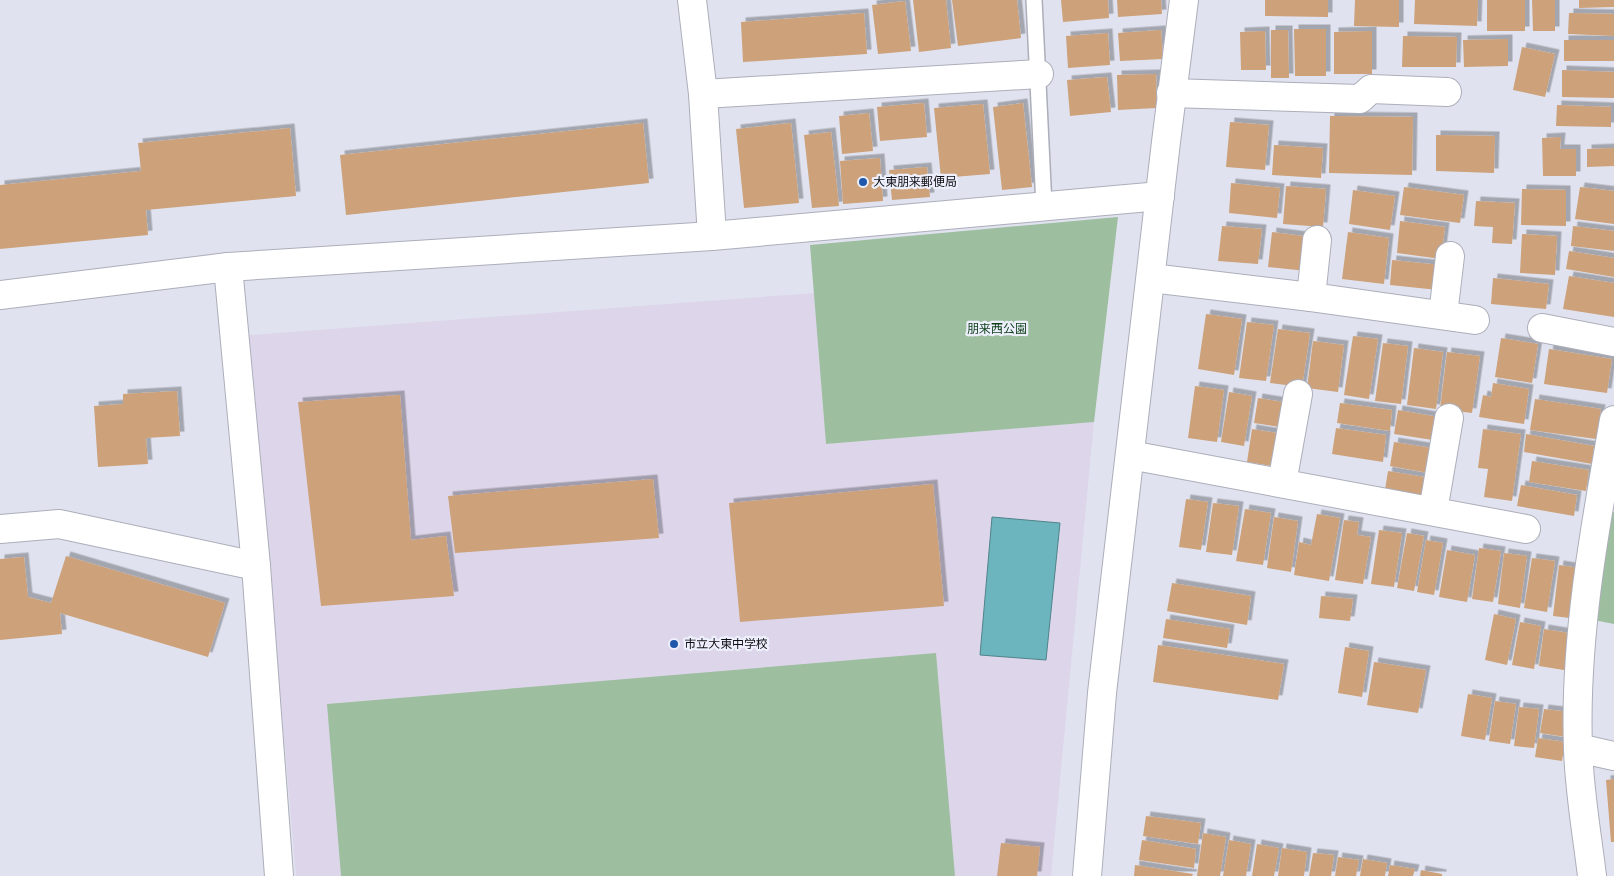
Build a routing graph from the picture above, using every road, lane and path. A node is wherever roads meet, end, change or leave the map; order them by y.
1 (692, 0) edge
2 (1034, 0) edge
3 (1184, 0) edge
4 (1039, 74) junction
5 (1447, 92) dead end
6 (1172, 93) junction
7 (703, 94) junction
8 (1160, 196) junction
9 (1044, 206) junction
10 (712, 236) junction
11 (1317, 240) dead end
12 (1450, 256) dead end
13 (228, 267) junction
14 (1151, 278) junction
15 (0, 295) edge
16 (1311, 297) junction
17 (1443, 315) junction
18 (1474, 320) dead end
19 (1542, 328) dead end
20 (1614, 342) edge
21 (1298, 394) dead end
22 (1449, 418) dead end
23 (1614, 420) edge
24 (1130, 454) junction
25 (1282, 483) junction
26 (1433, 511) junction
27 (0, 529) edge
28 (1526, 529) dead end
29 (256, 566) junction
30 (1578, 748) junction
31 (1614, 756) edge
32 (279, 876) edge
33 (1087, 876) edge
34 (1592, 876) edge

1 - 7 street
2 - 4 lane
3 - 6 street
4 - 7 street
4 - 9 lane
5 - 6 street
6 - 8 street
7 - 10 street
8 - 9 street
8 - 14 street
9 - 10 street
10 - 13 street
11 - 16 street
12 - 17 street
13 - 15 street
13 - 29 street
14 - 16 street
14 - 24 street
16 - 17 street
17 - 18 street
19 - 20 street
21 - 25 street
22 - 26 street
23 - 30 street
24 - 25 street
24 - 33 street
25 - 26 street
26 - 28 street
27 - 29 street
29 - 32 street
30 - 31 street
30 - 34 street

